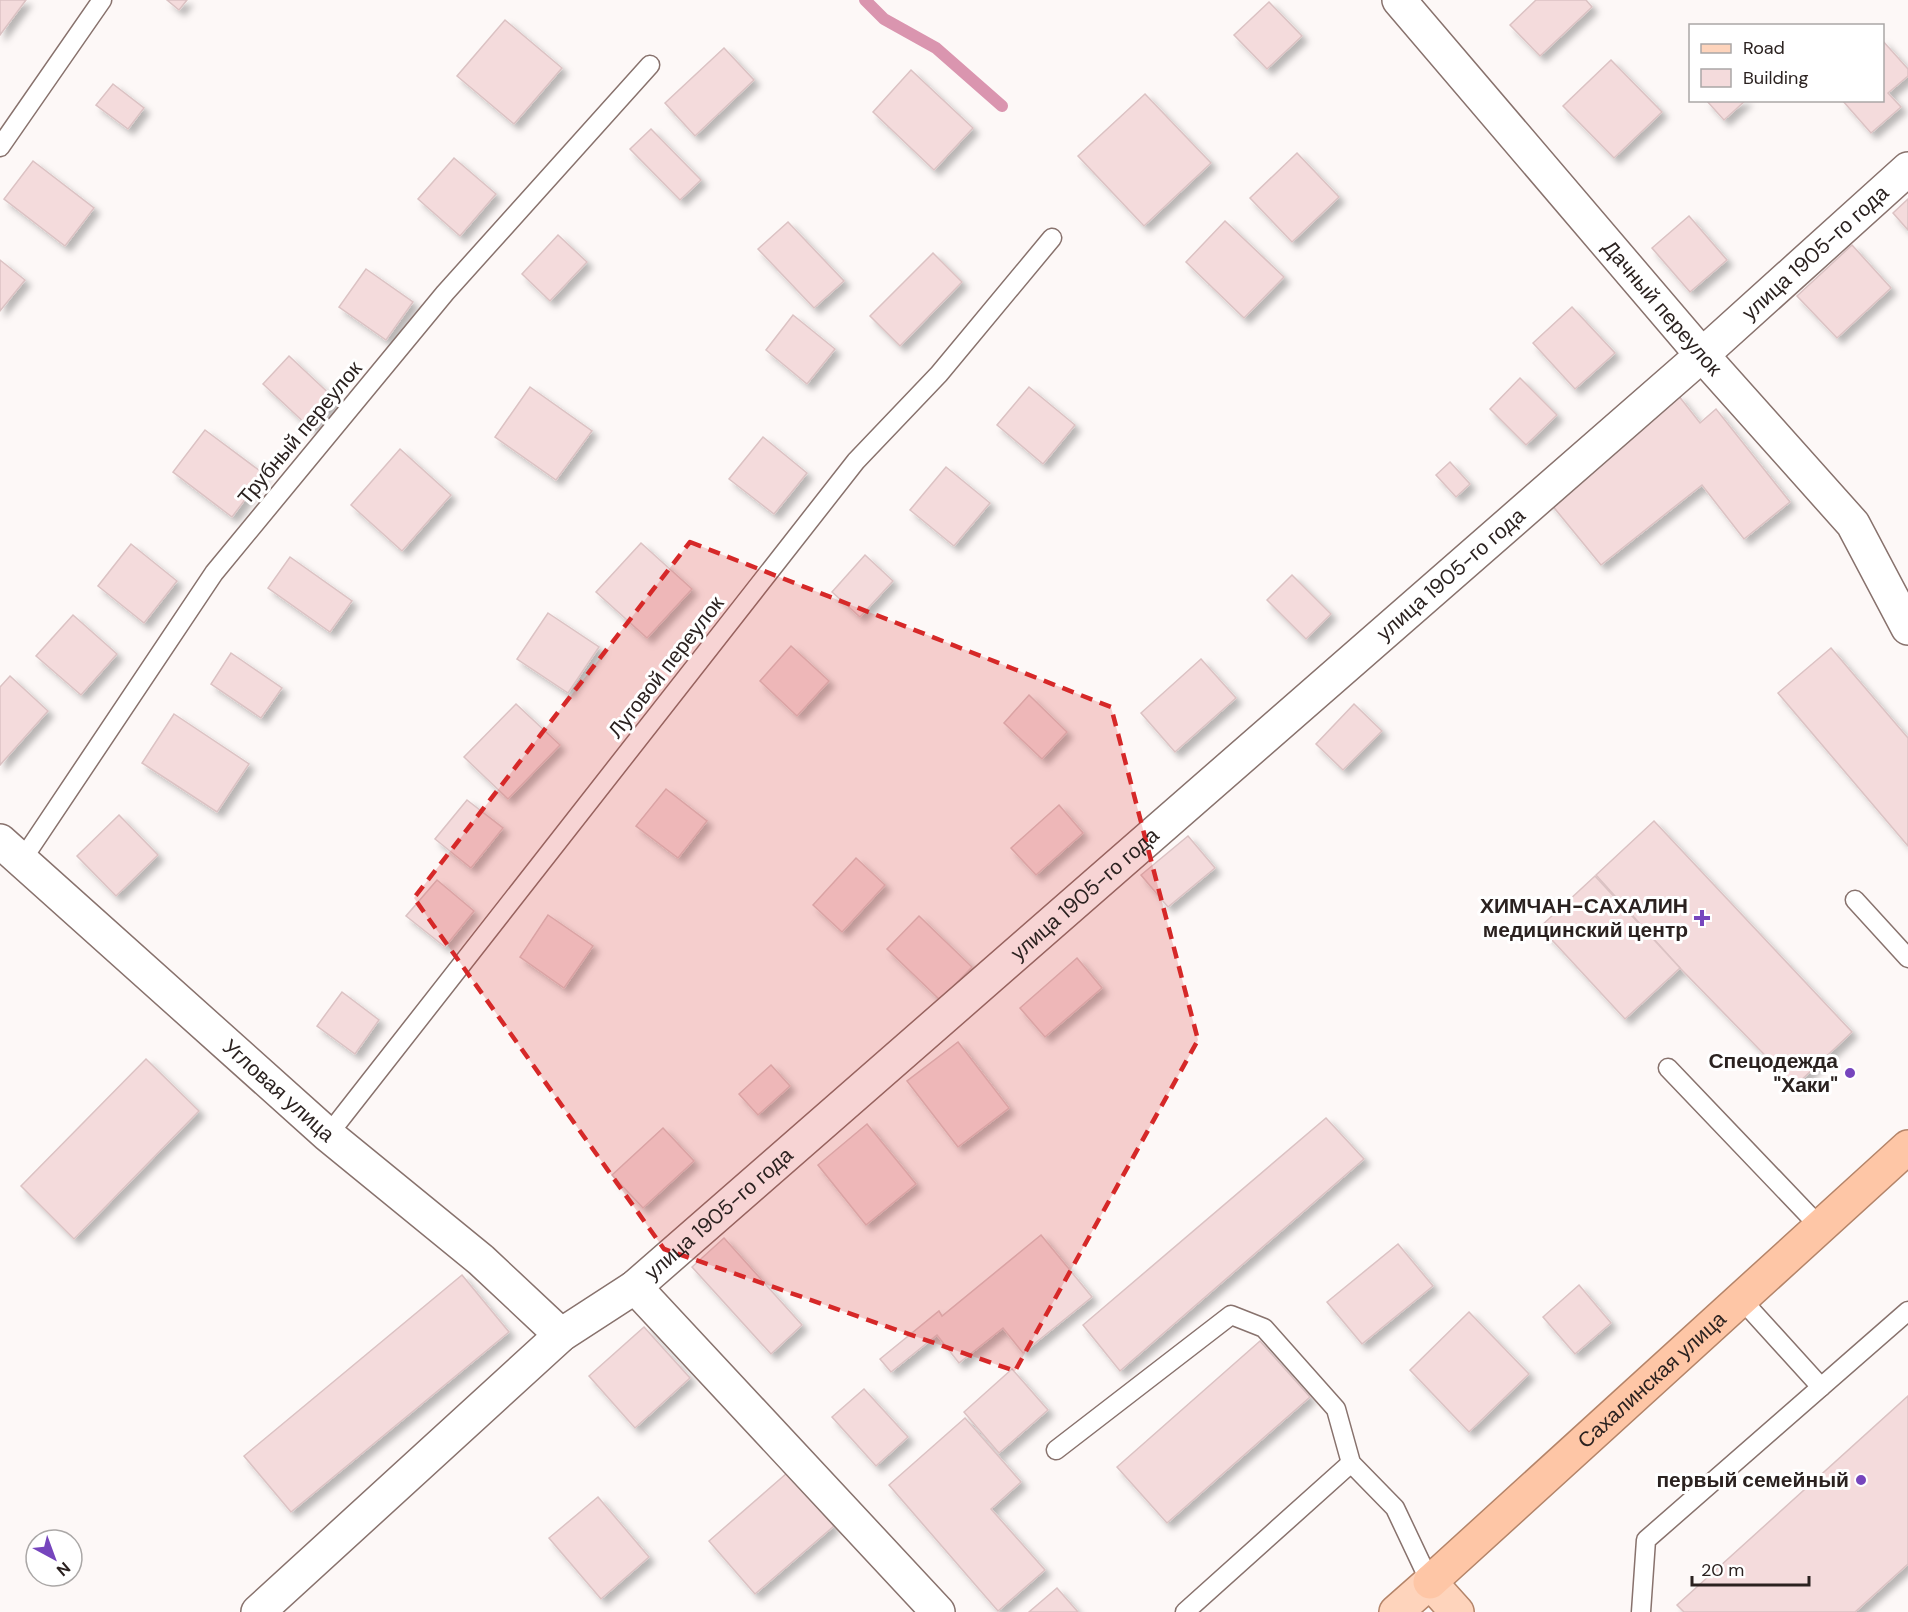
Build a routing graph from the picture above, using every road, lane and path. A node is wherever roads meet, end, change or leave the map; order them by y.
1 (102, 0) edge
2 (1399, 0) edge
3 (651, 65) dead end
4 (0, 147) edge
5 (1908, 169) edge
6 (1052, 238) dead end
7 (1702, 355) junction
8 (1908, 628) edge
9 (11, 850) edge
10 (1856, 900) dead end
11 (1908, 958) edge
12 (1668, 1068) dead end
13 (328, 1135) junction
14 (1908, 1147) edge
15 (1820, 1227) junction
16 (635, 1287) junction
17 (1741, 1299) junction
18 (1908, 1311) edge
19 (561, 1335) junction
20 (1821, 1387) junction
21 (1056, 1450) dead end
22 (1351, 1463) junction
23 (1430, 1582) junction
24 (258, 1612) edge
25 (938, 1612) edge
26 (1185, 1612) edge
27 (1396, 1612) edge
28 (1457, 1612) edge
29 (1641, 1612) edge

1 - 4 lane
2 - 7 street, Дачный переулок
3 - 9 lane, Трубный переулок
5 - 7 street, улица 1905-го года
6 - 13 lane, Луговой переулок
7 - 8 street, Дачный переулок
7 - 16 street, улица 1905-го года
9 - 13 street, Угловая улица
10 - 11 lane
12 - 15 lane
13 - 19 street, Угловая улица
14 - 15 highway, Сахалинская улица
15 - 17 highway, Сахалинская улица
16 - 19 street, улица 1905-го года
16 - 25 street
17 - 20 lane
17 - 23 highway, Сахалинская улица
18 - 20 lane
19 - 24 street, улица 1905-го года
20 - 29 lane
21 - 22 lane
22 - 23 lane
22 - 26 lane
23 - 27 main road, Сахалинская улица
23 - 28 main road

